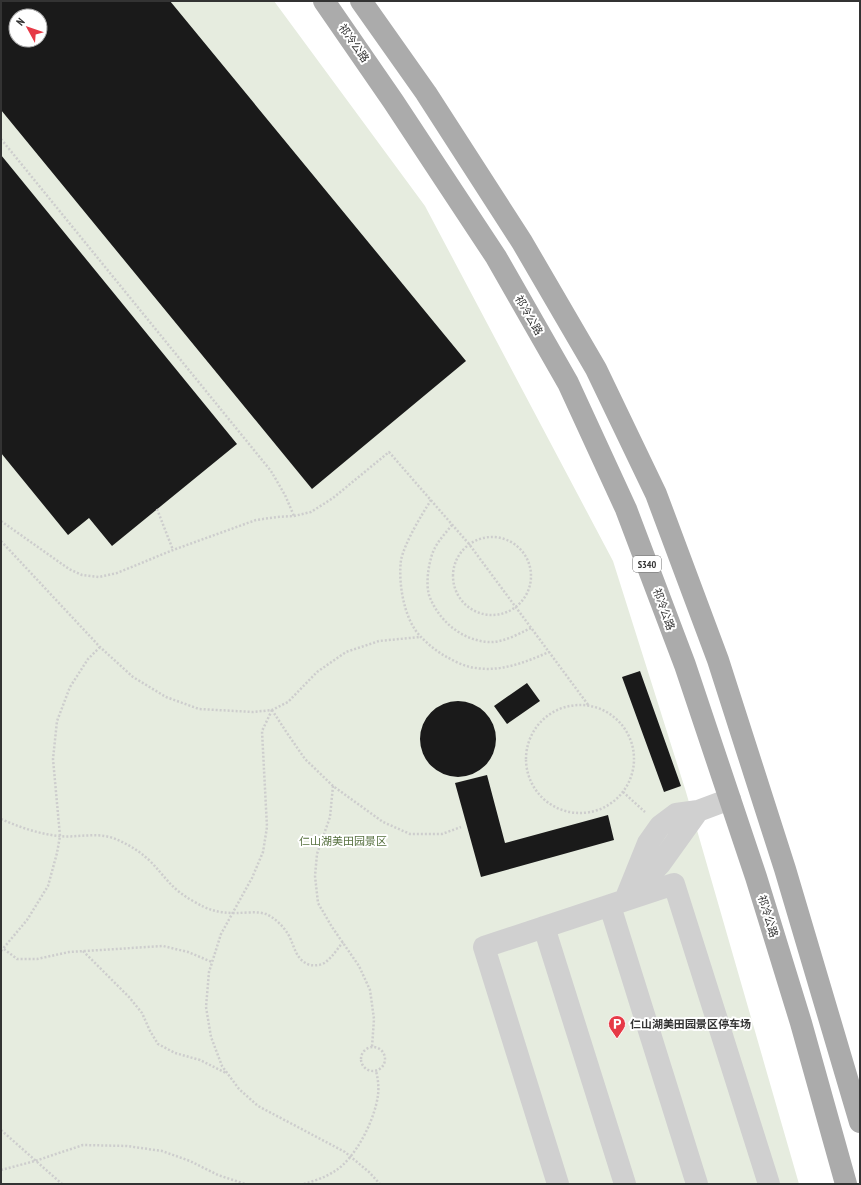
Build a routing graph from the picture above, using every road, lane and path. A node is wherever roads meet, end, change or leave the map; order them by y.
1 (324, 1) edge
2 (361, 1) edge
3 (1, 139) edge
4 (431, 500) junction
5 (157, 509) dead end
6 (294, 516) junction
7 (1, 521) edge
8 (452, 525) junction
9 (1, 540) edge
10 (469, 544) junction
11 (173, 550) junction
12 (516, 607) junction
13 (531, 628) junction
14 (420, 637) junction
15 (100, 647) junction
16 (549, 652) junction
17 (589, 706) junction
18 (272, 710) junction
19 (333, 786) junction
20 (623, 792) junction
21 (730, 799) junction
22 (698, 810) junction
23 (1, 819) edge
24 (660, 826) junction
25 (460, 827) dead end
26 (60, 836) junction
27 (618, 903) junction
28 (233, 913) junction
29 (544, 927) junction
30 (343, 942) junction
31 (4, 949) junction
32 (82, 950) junction
33 (1, 951) edge
34 (212, 962) junction
35 (372, 1047) junction
36 (376, 1071) junction
37 (228, 1074) junction
38 (860, 1122) edge
39 (1, 1130) edge
40 (351, 1157) junction
41 (35, 1161) junction
42 (1, 1170) edge
43 (62, 1184) edge
44 (245, 1184) edge
45 (304, 1184) edge
46 (380, 1184) edge
47 (558, 1184) edge
48 (625, 1184) edge
49 (697, 1184) edge
50 (769, 1184) edge
51 (846, 1184) edge

1 - 21 main road, 祁冷公路 / S340
2 - 38 main road
3 - 6 path
4 - 6 path
4 - 8 path
4 - 14 path
5 - 11 path
6 - 11 path
7 - 11 path
8 - 10 path
8 - 13 path
9 - 15 path
10 - 12 path
10 - 12 path
10 - 12 path
12 - 13 path
13 - 16 path
14 - 16 path
14 - 18 path
15 - 18 path
15 - 26 path
16 - 17 path
17 - 20 path
17 - 20 path
18 - 19 path
18 - 28 path
19 - 25 path
19 - 30 path
20 - 24 path
21 - 22 lane
21 - 51 main road, 祁冷公路 / S340
22 - 24 lane
22 - 27 lane
23 - 26 path
24 - 27 lane
26 - 28 path
26 - 31 path
27 - 29 lane
27 - 49 lane
27 - 50 lane
28 - 30 path
28 - 34 path
29 - 47 lane
29 - 48 lane
30 - 35 path
31 - 32 path
31 - 33 path
32 - 34 path
32 - 37 path
34 - 37 path
35 - 36 path
35 - 36 path
36 - 40 path
37 - 40 path
39 - 41 path
40 - 45 path
40 - 46 path
41 - 42 path
41 - 43 path
41 - 44 path

